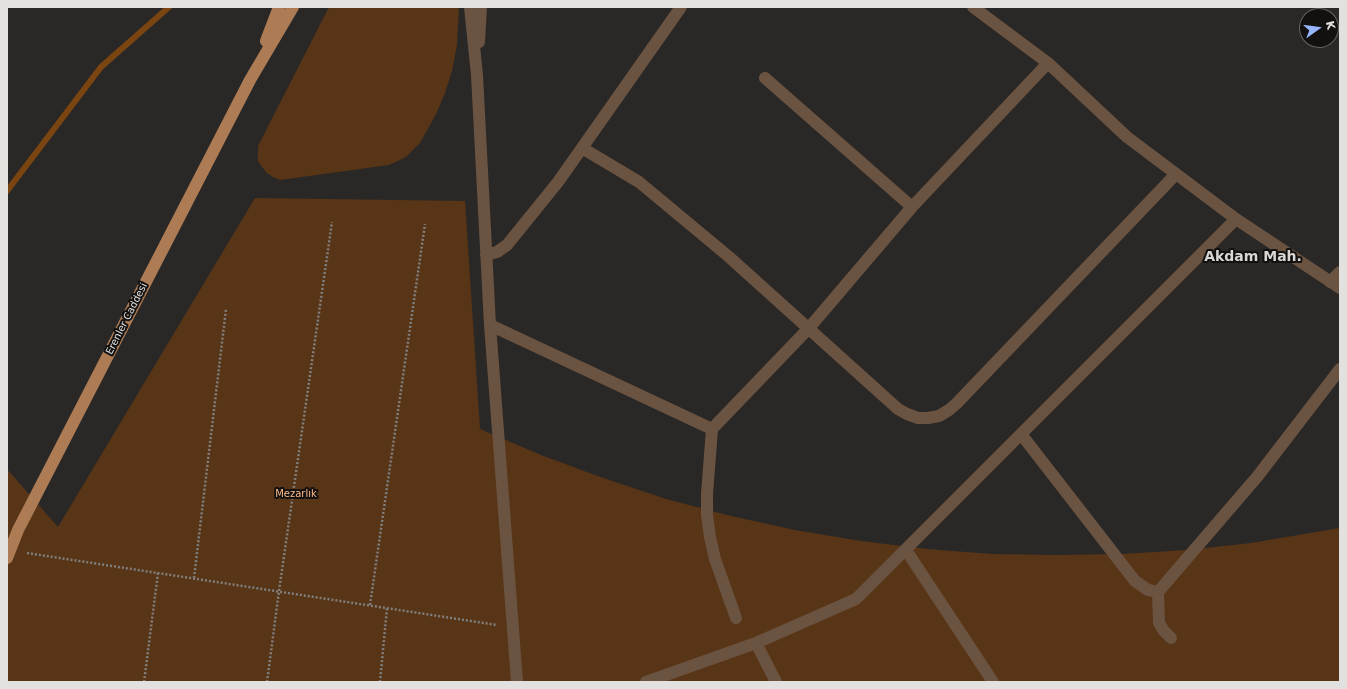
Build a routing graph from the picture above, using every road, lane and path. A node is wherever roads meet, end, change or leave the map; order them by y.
1 (279, 7) edge
2 (293, 7) edge
3 (470, 7) edge
4 (482, 7) edge
5 (681, 7) edge
6 (973, 7) edge
7 (1048, 62) junction
8 (477, 75) junction
9 (765, 78) dead end
10 (250, 80) junction
11 (582, 148) junction
12 (1176, 174) junction
13 (912, 206) junction
14 (1236, 219) junction
15 (332, 222) dead end
16 (425, 224) dead end
17 (486, 255) junction
18 (1340, 272) edge
19 (1330, 282) junction
20 (1340, 288) edge
21 (226, 309) dead end
22 (490, 325) junction
23 (809, 328) junction
24 (1340, 369) edge
25 (712, 429) junction
26 (1022, 434) junction
27 (906, 550) junction
28 (9, 554) edge
29 (158, 573) junction
30 (194, 578) junction
31 (279, 591) junction
32 (1158, 592) junction
33 (370, 605) junction
34 (387, 608) junction
35 (736, 618) dead end
36 (513, 627) junction
37 (1171, 638) dead end
38 (756, 643) junction
39 (144, 682) edge
40 (267, 682) edge
41 (380, 682) edge
42 (517, 682) edge
43 (646, 682) edge
44 (776, 682) edge
45 (993, 682) edge

1 - 10 main road, Erenler Caddesi
2 - 10 main road, Erenler Caddesi
3 - 8 street
4 - 8 street
5 - 11 street
6 - 7 street
7 - 12 street
7 - 13 street
8 - 17 street
9 - 13 street
10 - 28 main road, Erenler Caddesi
11 - 17 street
11 - 23 street
12 - 14 street
12 - 23 street
13 - 23 street
14 - 19 street
14 - 26 street
15 - 31 path
16 - 33 path
17 - 22 street
18 - 19 street
19 - 20 street
21 - 30 path
22 - 25 street
22 - 36 street
23 - 25 street
24 - 32 street
25 - 35 street
26 - 27 street
26 - 32 street
27 - 38 street
27 - 45 street
28 - 29 path
29 - 30 path
29 - 39 path
30 - 31 path
31 - 33 path
31 - 40 path
32 - 37 street
33 - 34 path
34 - 36 path
34 - 41 path
36 - 42 street
38 - 43 street
38 - 44 street

